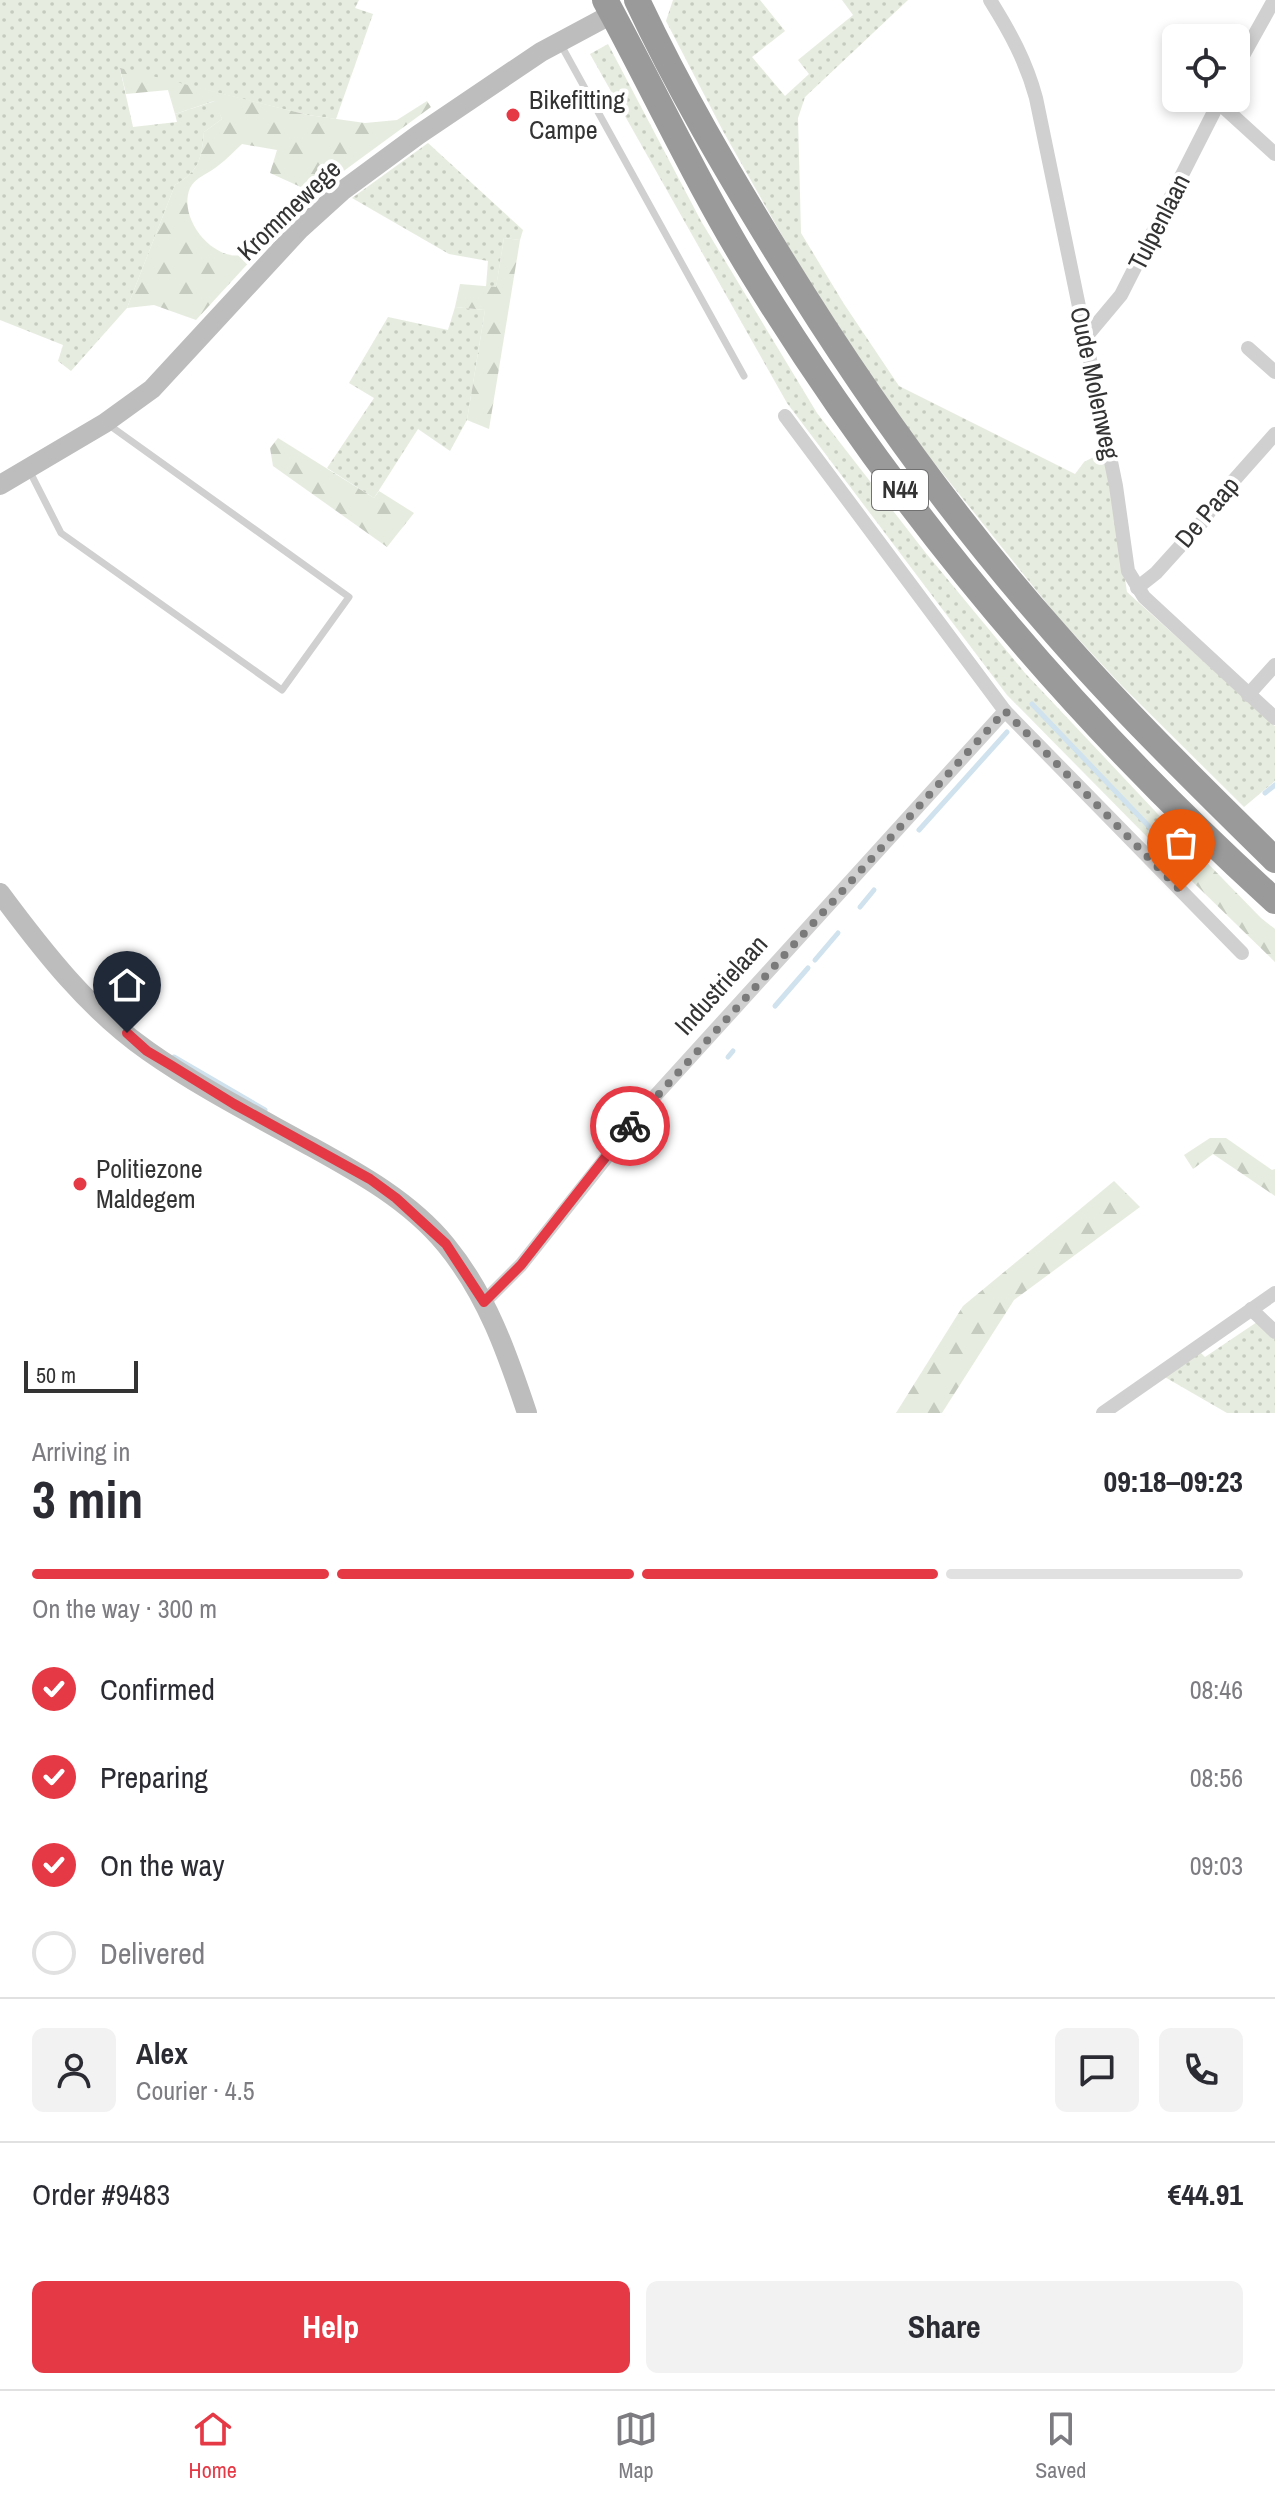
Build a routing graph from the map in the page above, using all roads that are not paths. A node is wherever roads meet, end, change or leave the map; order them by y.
1 (990, 0) edge
2 (1274, 0) edge
3 (637, 1) edge
4 (609, 7) edge
5 (558, 40) junction
6 (1250, 43) edge
7 (1214, 112) edge
8 (1232, 112) edge
9 (1275, 154) edge
10 (1085, 338) junction
11 (1248, 348) dead end
12 (1275, 372) edge
13 (744, 376) dead end
14 (785, 416) dead end
15 (105, 423) junction
16 (1275, 434) edge
17 (28, 468) junction
18 (0, 485) edge
19 (1137, 588) junction
20 (1275, 665) edge
21 (1248, 695) junction
22 (1005, 711) junction
23 (1275, 718) edge
24 (1275, 860) edge
25 (0, 893) edge
26 (1275, 901) edge
27 (1242, 953) dead end
28 (1275, 1293) edge
29 (484, 1302) junction
30 (1251, 1309) junction
31 (1275, 1332) edge
32 (527, 1413) edge
33 (1103, 1413) edge

1 - 10 street, Oude Molenweg
2 - 6 street
3 - 4 street, Krommewege
3 - 24 highway, N44
4 - 5 street, Krommewege
4 - 26 highway, N44
5 - 13 lane
5 - 15 street, Krommewege
7 - 10 street, Tulpenlaan
8 - 9 street
10 - 19 street, Oude Molenweg
11 - 12 street
14 - 22 street
15 - 17 street, Krommewege
15 - 17 lane
16 - 19 street, De Paap
17 - 18 street, Krommewege
19 - 21 street, Oude Molenweg
20 - 21 street
21 - 23 street, Oude Molenweg
22 - 27 street
22 - 29 street, Industrielaan
25 - 29 street
28 - 30 street
29 - 32 street
30 - 31 street
30 - 33 street

